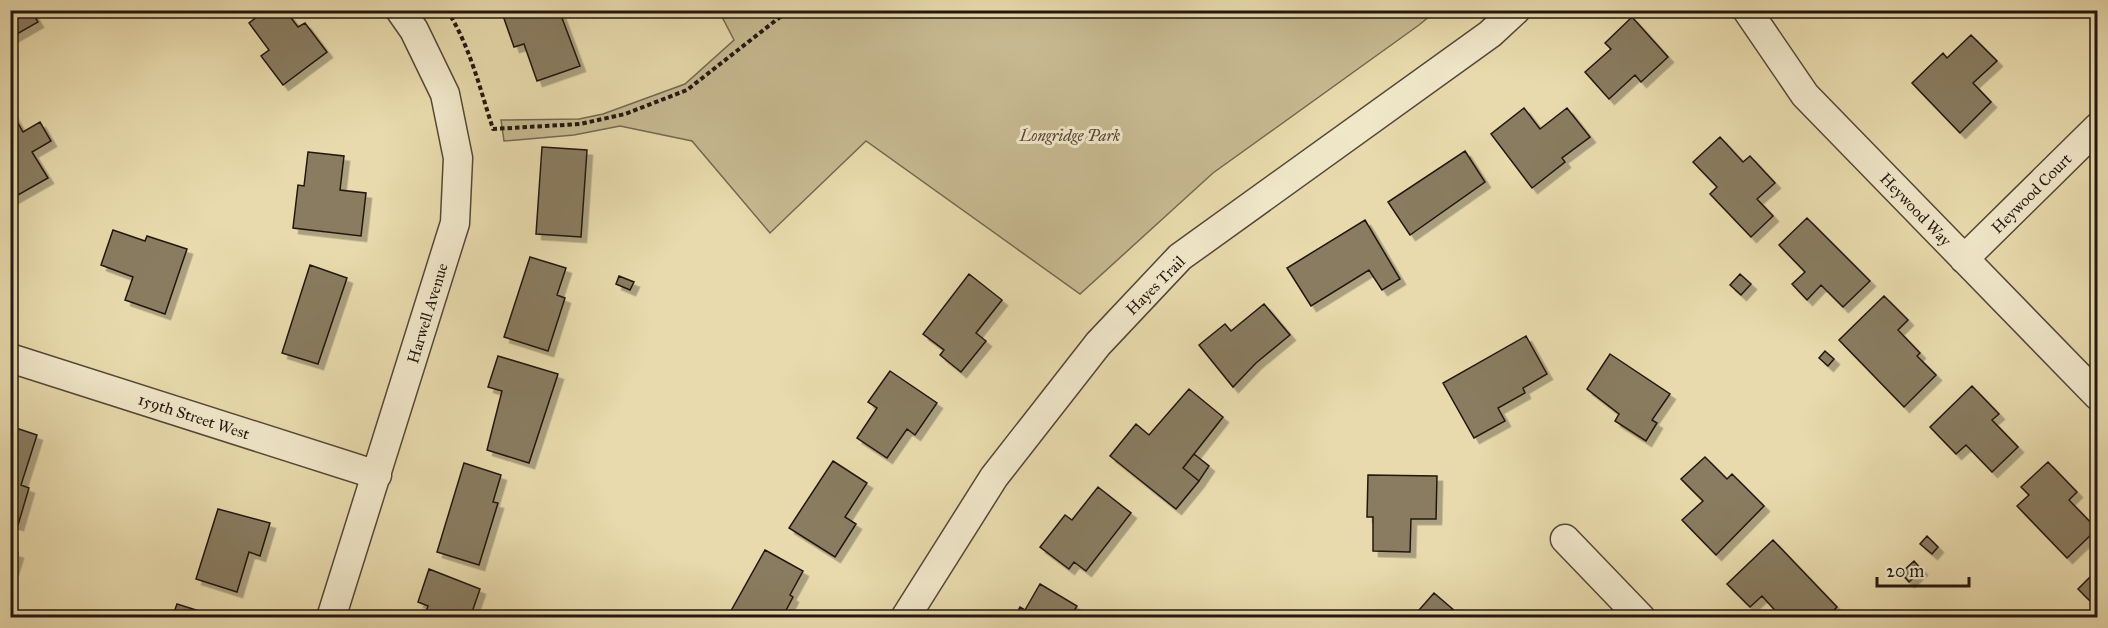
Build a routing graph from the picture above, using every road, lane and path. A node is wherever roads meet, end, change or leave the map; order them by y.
1 (400, 10) edge
2 (447, 10) edge
3 (789, 10) edge
4 (1516, 10) edge
5 (1747, 10) edge
6 (2097, 127) edge
7 (1964, 259) junction
8 (10, 358) edge
9 (2097, 396) edge
10 (377, 475) junction
11 (1565, 539) dead end
12 (331, 618) edge
13 (905, 618) edge
14 (1641, 618) edge

1 - 10 street, Harwell Avenue
2 - 3 path
4 - 13 street, Hayes Trail
5 - 7 street, Heywood Way
6 - 7 street, Heywood Court
7 - 9 street, Heywood Way
8 - 10 street, 159th Street West
10 - 12 street, Harwell Avenue
11 - 14 street

